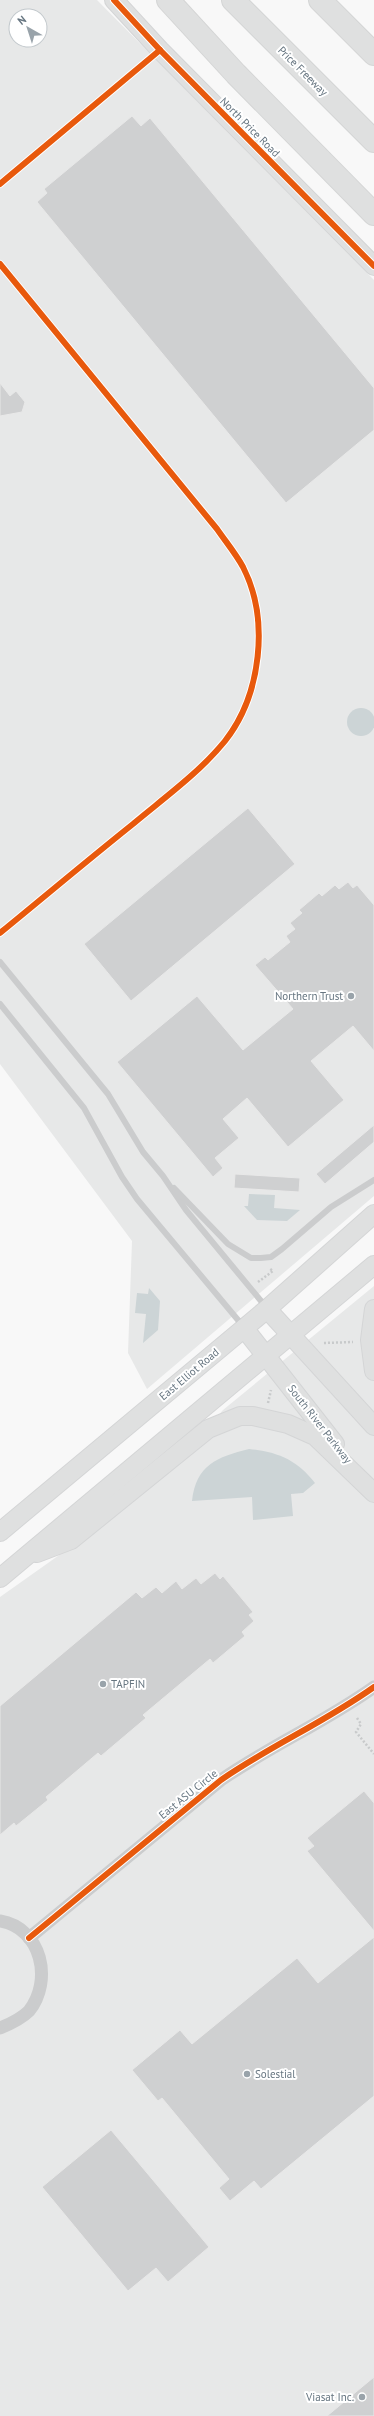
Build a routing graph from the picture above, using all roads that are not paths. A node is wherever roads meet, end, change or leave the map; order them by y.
1 (114, 0) edge
2 (168, 0) edge
3 (233, 0) edge
4 (320, 0) edge
5 (160, 50) junction
6 (374, 54) edge
7 (374, 141) edge
8 (0, 184) edge
9 (374, 214) edge
10 (0, 264) edge
11 (374, 266) edge
12 (0, 934) edge
13 (0, 962) edge
14 (0, 1004) edge
15 (163, 1176) junction
16 (374, 1180) edge
17 (374, 1214) edge
18 (374, 1265) edge
19 (267, 1309) junction
20 (374, 1309) edge
21 (244, 1328) junction
22 (291, 1335) junction
23 (266, 1355) junction
24 (374, 1371) edge
25 (361, 1411) junction
26 (374, 1426) edge
27 (374, 1436) edge
28 (374, 1493) edge
29 (0, 1532) edge
30 (23, 1559) junction
31 (0, 1578) edge
32 (374, 1687) edge
33 (0, 1921) edge
34 (29, 1938) junction
35 (0, 2028) edge

1 - 5 main road, North Price Road
2 - 9 highway
3 - 7 highway, Price Freeway
4 - 6 highway
5 - 8 lane
5 - 11 main road, North Price Road
10 - 12 lane
13 - 15 lane
14 - 21 lane
15 - 16 lane
15 - 19 lane
17 - 19 main road, East Elliot Road
18 - 22 main road
19 - 21 main road, East Elliot Road
19 - 22 main road
20 - 24 main road
21 - 23 main road, South River Parkway
21 - 29 main road, East Elliot Road
22 - 23 main road
22 - 25 main road
23 - 28 main road, South River Parkway
23 - 30 main road
25 - 26 main road
25 - 27 main road
28 - 30 main road
30 - 31 main road
32 - 34 street, East ASU Circle
33 - 34 street
34 - 35 street

